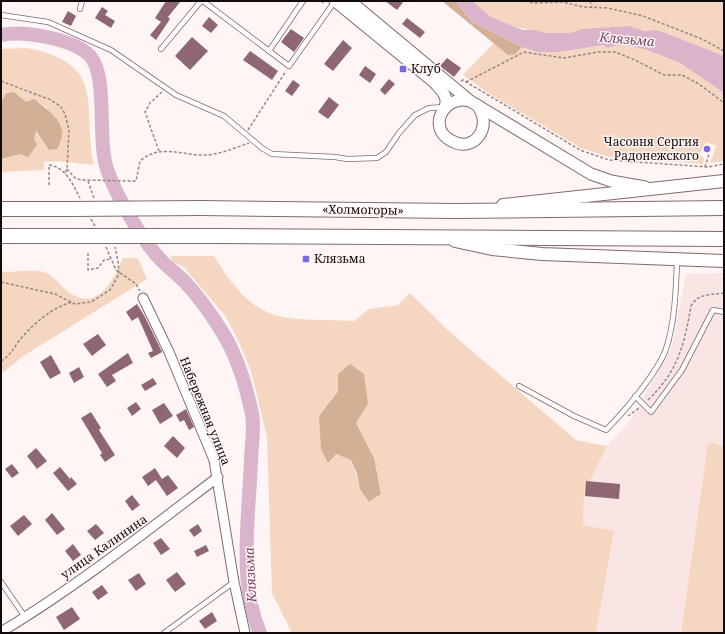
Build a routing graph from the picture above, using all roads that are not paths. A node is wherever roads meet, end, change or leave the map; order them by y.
1 (82, 1) edge
2 (202, 1) edge
3 (303, 1) edge
4 (335, 1) edge
5 (350, 1) edge
6 (80, 9) dead end
7 (1, 15) edge
8 (161, 49) dead end
9 (268, 51) junction
10 (473, 102) junction
11 (445, 107) junction
12 (724, 181) edge
13 (653, 188) junction
14 (724, 208) edge
15 (1, 209) edge
16 (456, 212) junction
17 (1, 236) edge
18 (436, 237) junction
19 (724, 239) edge
20 (678, 259) junction
21 (724, 261) edge
22 (143, 298) road end
23 (724, 312) edge
24 (520, 386) dead end
25 (635, 396) junction
26 (218, 477) junction
27 (1, 582) edge
28 (234, 582) junction
29 (25, 617) junction
30 (1, 632) edge
31 (164, 633) edge
32 (245, 633) edge

1 - 6 lane
2 - 8 lane
2 - 9 lane
3 - 9 lane
4 - 9 lane
4 - 11 street
5 - 10 street
7 - 11 lane
10 - 11 street
10 - 11 street
10 - 13 street
12 - 13 main road
13 - 16 main road
14 - 16 highway, «Холмогоры»
15 - 16 highway, «Холмогоры», bridge
17 - 18 highway, bridge
18 - 19 highway
18 - 20 main road
20 - 21 main road
20 - 25 lane
22 - 26 street, Набережная улица
23 - 25 lane
24 - 25 lane
26 - 28 street, Набережная улица
26 - 29 street, улица Калинина
27 - 29 lane
28 - 31 lane
28 - 32 street, Набережная улица
29 - 30 street, улица Калинина

